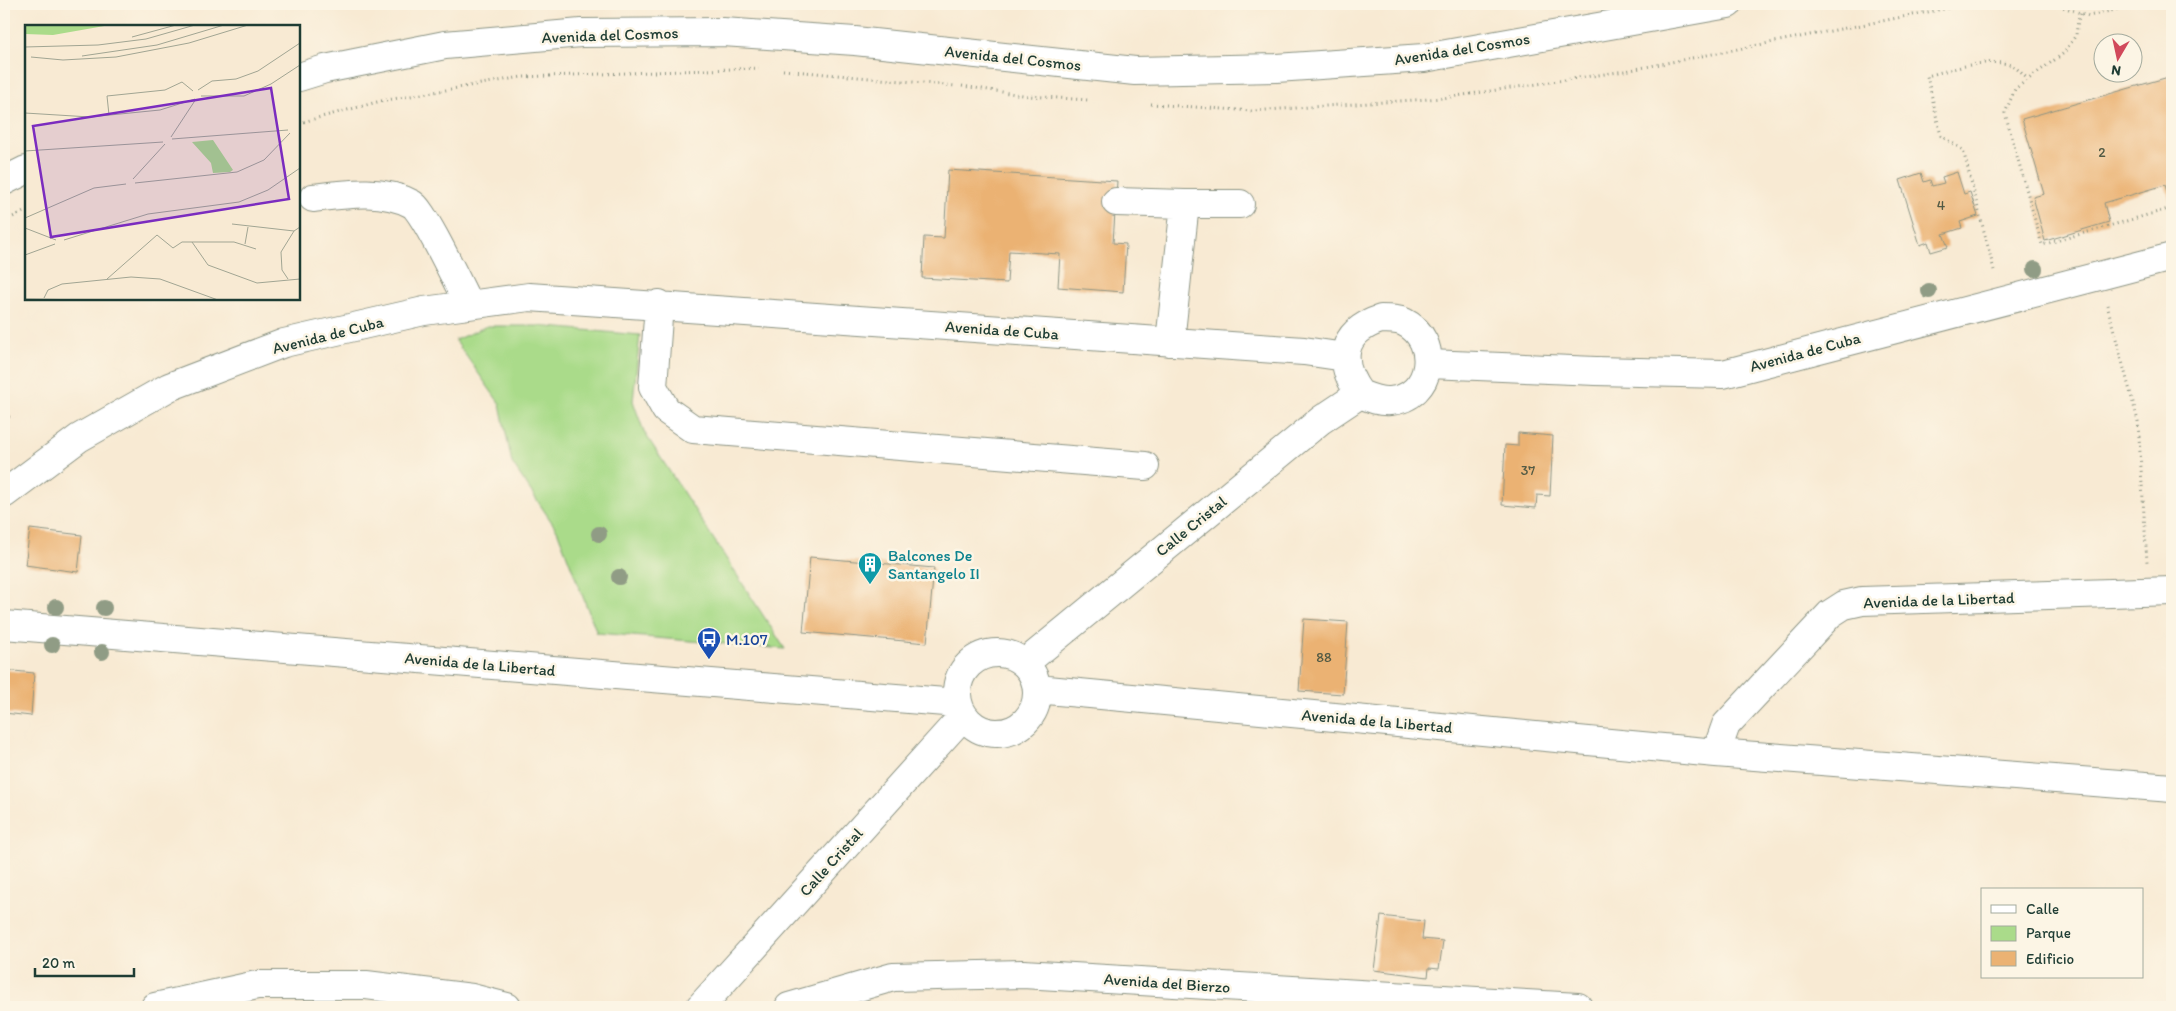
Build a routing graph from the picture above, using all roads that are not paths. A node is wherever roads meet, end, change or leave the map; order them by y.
1 (1728, 4) edge
2 (300, 77) edge
3 (25, 162) edge
4 (4, 166) edge
5 (25, 170) edge
6 (4, 181) edge
7 (313, 198) dead end
8 (1116, 202) dead end
9 (1185, 204) junction
10 (1240, 204) dead end
11 (2172, 257) edge
12 (469, 304) junction
13 (658, 304) junction
14 (1170, 342) junction
15 (1345, 357) junction
16 (1429, 364) junction
17 (1360, 394) junction
18 (1145, 466) dead end
19 (4, 494) edge
20 (2160, 592) edge
21 (4, 624) edge
22 (1025, 663) junction
23 (1038, 689) junction
24 (960, 709) junction
25 (1716, 753) junction
26 (2172, 788) edge
27 (1487, 1005) edge
28 (155, 1007) edge
29 (507, 1007) edge
30 (700, 1007) edge
31 (789, 1007) edge
32 (1578, 1007) edge

1 - 2 street, Avenida del Cosmos
3 - 4 street
5 - 6 street
7 - 12 street
8 - 9 street
9 - 10 street
9 - 14 street
11 - 16 street, Avenida de Cuba
12 - 13 street, Avenida de Cuba
12 - 19 street, Avenida de Cuba
13 - 14 street, Avenida de Cuba
13 - 18 street
14 - 15 street, Avenida de Cuba
15 - 16 street
15 - 17 street
16 - 17 street
17 - 22 street, Calle Cristal
20 - 25 street, Avenida de la Libertad
21 - 24 street, Avenida de la Libertad
22 - 23 street
22 - 24 street
23 - 24 street
23 - 25 street, Avenida de la Libertad
24 - 30 street, Calle Cristal
25 - 26 street, Avenida de la Libertad
27 - 31 street, Avenida del Bierzo
27 - 32 street, Avenida del Bierzo
28 - 29 street

